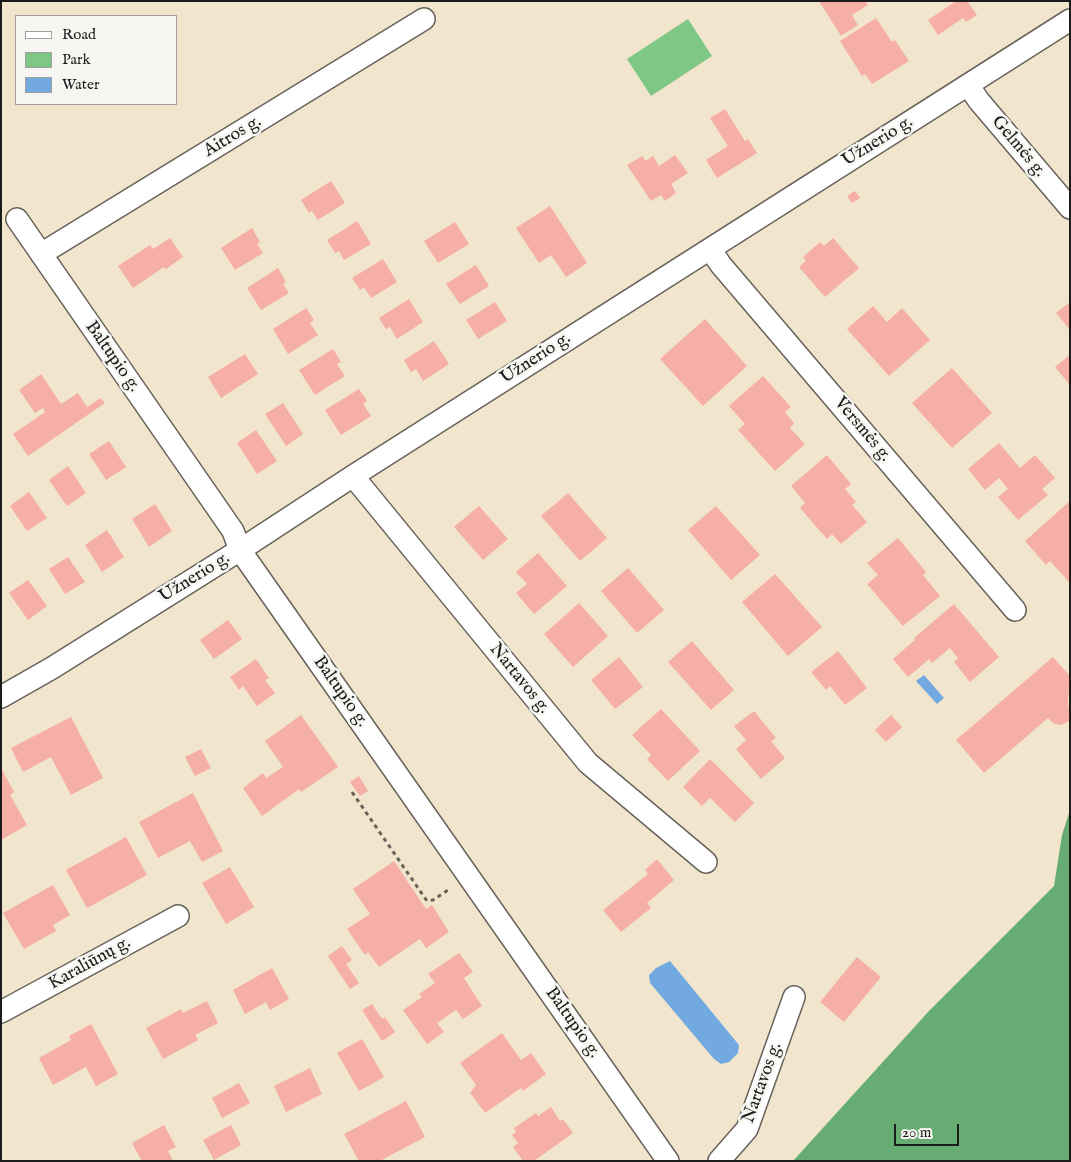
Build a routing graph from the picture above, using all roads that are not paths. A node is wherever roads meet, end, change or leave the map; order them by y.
1 (424, 20) dead end
2 (1070, 20) edge
3 (968, 85) junction
4 (1070, 208) edge
5 (17, 219) dead end
6 (710, 248) junction
7 (41, 254) junction
8 (353, 476) junction
9 (240, 550) junction
10 (1015, 610) dead end
11 (1, 696) edge
12 (706, 862) dead end
13 (178, 916) dead end
14 (794, 997) dead end
15 (1, 1012) edge
16 (668, 1161) edge
17 (720, 1161) edge

1 - 7 street, Aitros g.
2 - 3 street, Užnerio g.
3 - 4 street, Gelmės g.
3 - 6 street, Užnerio g.
5 - 7 street, Baltupio g.
6 - 8 street, Užnerio g.
6 - 10 street, Versmės g.
7 - 9 street, Baltupio g.
8 - 9 street, Užnerio g.
8 - 12 street, Nartavos g.
9 - 11 street, Užnerio g.
9 - 16 street, Baltupio g.
13 - 15 street, Karaliūnų g.
14 - 17 street, Nartavos g.

